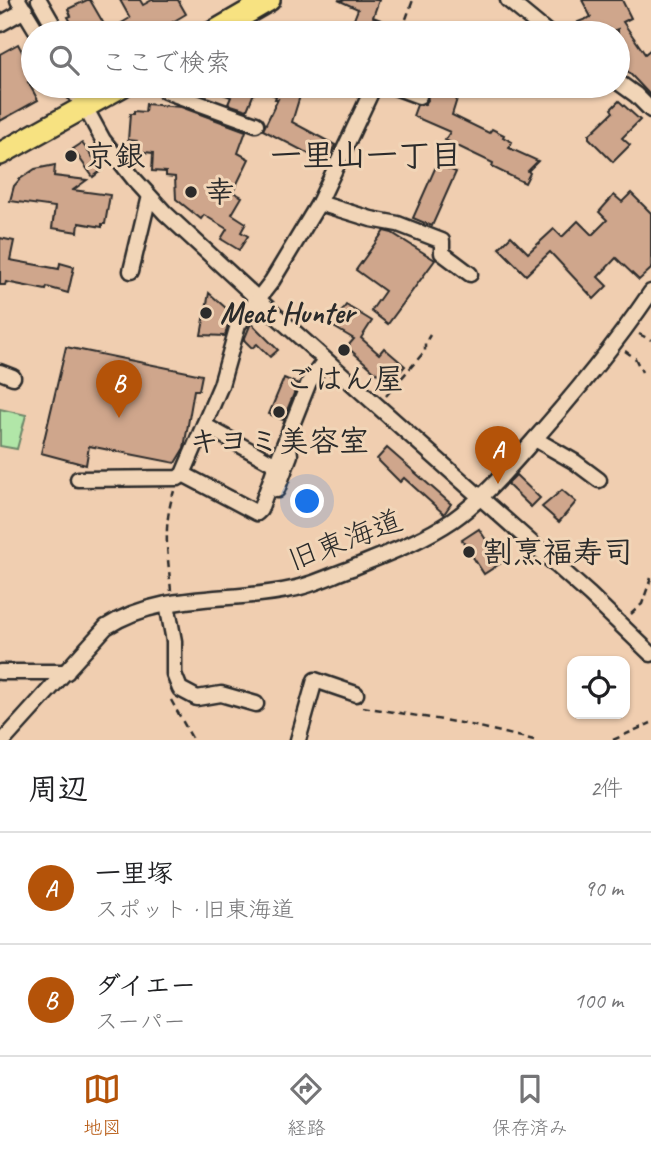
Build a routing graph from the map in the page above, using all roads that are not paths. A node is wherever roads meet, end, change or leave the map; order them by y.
1 (40, 0) edge
2 (270, 0) edge
3 (508, 0) edge
4 (21, 5) edge
5 (31, 21) edge
6 (51, 21) edge
7 (233, 21) edge
8 (533, 21) edge
9 (0, 24) edge
10 (630, 90) edge
11 (81, 98) edge
12 (85, 98) edge
13 (184, 98) edge
14 (368, 98) edge
15 (651, 110) edge
16 (256, 124) dead end
17 (0, 154) edge
18 (149, 196) junction
19 (319, 202) junction
20 (131, 271) dead end
21 (470, 274) dead end
22 (651, 292) edge
23 (257, 299) junction
24 (325, 360) junction
25 (204, 425) junction
26 (288, 435) junction
27 (535, 439) junction
28 (276, 464) junction
29 (181, 476) junction
30 (78, 479) dead end
31 (598, 480) dead end
32 (277, 490) dead end
33 (480, 498) junction
34 (170, 603) junction
35 (651, 654) edge
36 (0, 672) edge
37 (66, 672) junction
38 (360, 700) road end
39 (256, 704) dead end
40 (4, 740) edge
41 (298, 740) edge

1 - 6 street
2 - 7 highway
3 - 8 street
4 - 5 street
4 - 9 street
10 - 15 street
11 - 17 highway
12 - 18 street
13 - 16 street
14 - 19 street
18 - 20 street
18 - 23 street
19 - 21 street
19 - 23 street
22 - 27 street, 旧東海道
23 - 24 street
23 - 25 street
24 - 26 street
24 - 33 street
25 - 28 street
25 - 29 street
26 - 28 street
26 - 32 street
27 - 31 street
27 - 33 street, 旧東海道
28 - 29 street
29 - 30 street
33 - 34 street, 旧東海道
33 - 35 street
34 - 37 street, 旧東海道
34 - 39 street
36 - 37 street
37 - 40 street, 旧東海道
38 - 41 street

